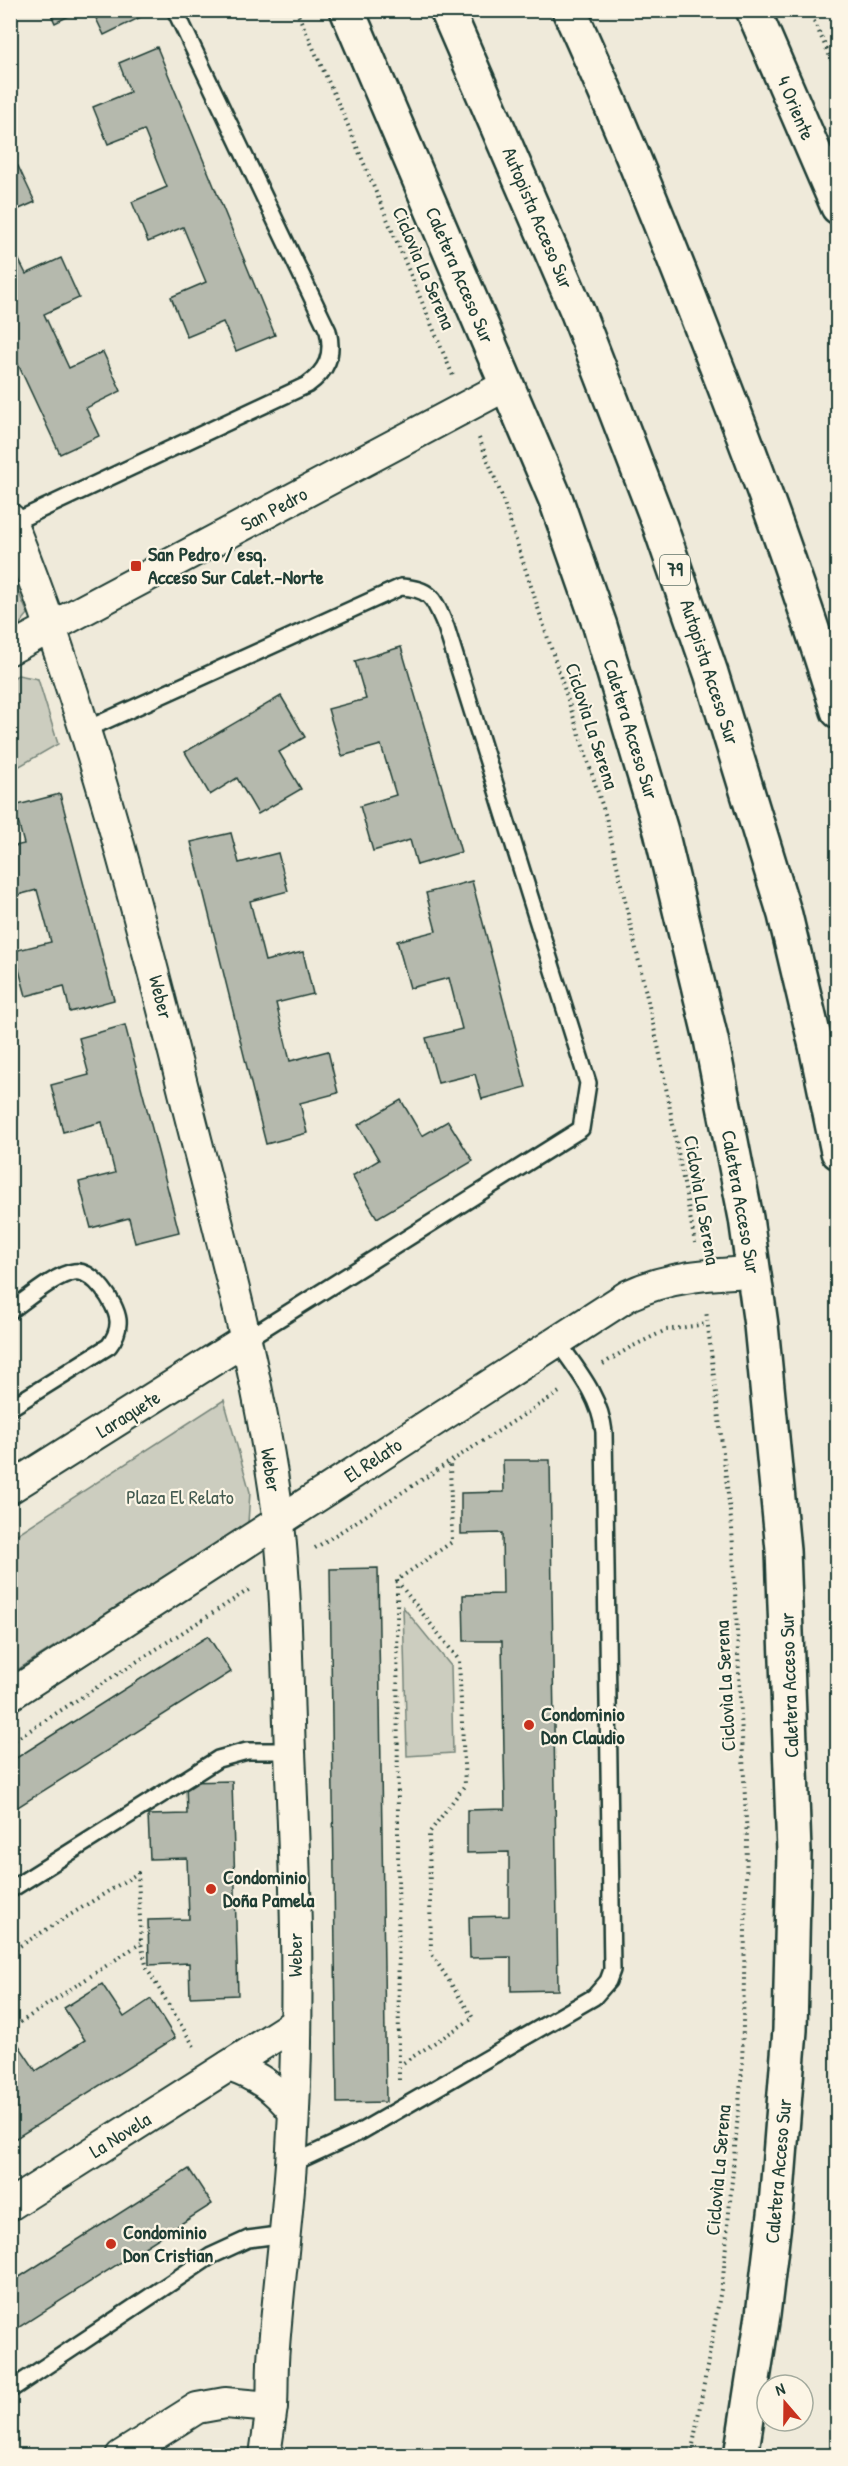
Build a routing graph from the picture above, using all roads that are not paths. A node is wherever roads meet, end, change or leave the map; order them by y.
1 (175, 10) edge
2 (347, 10) edge
3 (447, 10) edge
4 (569, 10) edge
5 (753, 10) edge
6 (837, 207) edge
7 (507, 385) junction
8 (11, 521) edge
9 (53, 627) junction
10 (10, 649) edge
11 (837, 711) edge
12 (85, 730) junction
13 (837, 1152) edge
14 (753, 1272) junction
15 (10, 1311) edge
16 (245, 1340) junction
17 (557, 1341) junction
18 (10, 1408) edge
19 (10, 1488) edge
20 (278, 1521) junction
21 (10, 1695) edge
22 (290, 1751) junction
23 (10, 1890) edge
24 (296, 2024) junction
25 (220, 2072) junction
26 (293, 2111) junction
27 (291, 2164) junction
28 (10, 2205) edge
29 (286, 2234) junction
30 (10, 2390) edge
31 (272, 2407) junction
32 (121, 2456) edge
33 (265, 2456) edge
34 (741, 2456) edge

1 - 8 lane
2 - 7 main road, Caletera Acceso Sur
3 - 13 main road, Autopista Acceso Sur / 79
4 - 11 main road
5 - 6 main road, 4 Oriente
7 - 9 street, San Pedro
7 - 14 main road, Caletera Acceso Sur
8 - 9 street, Weber
9 - 10 street, San Pedro
9 - 12 street, Weber
12 - 16 street, Weber
12 - 16 lane
14 - 17 street, El Relato
14 - 34 main road, Caletera Acceso Sur
15 - 18 lane
16 - 19 street, Laraquete
16 - 20 street, Weber
17 - 20 street, El Relato
17 - 27 lane
20 - 21 street, El Relato
20 - 22 street, Weber
22 - 23 lane
22 - 24 street, Weber
24 - 25 street, La Novela
24 - 26 street, Weber
25 - 26 street
25 - 28 street, La Novela
26 - 27 street, Weber
27 - 29 street, Weber
29 - 30 lane
29 - 31 street, Weber
31 - 32 street
31 - 33 street, Weber

